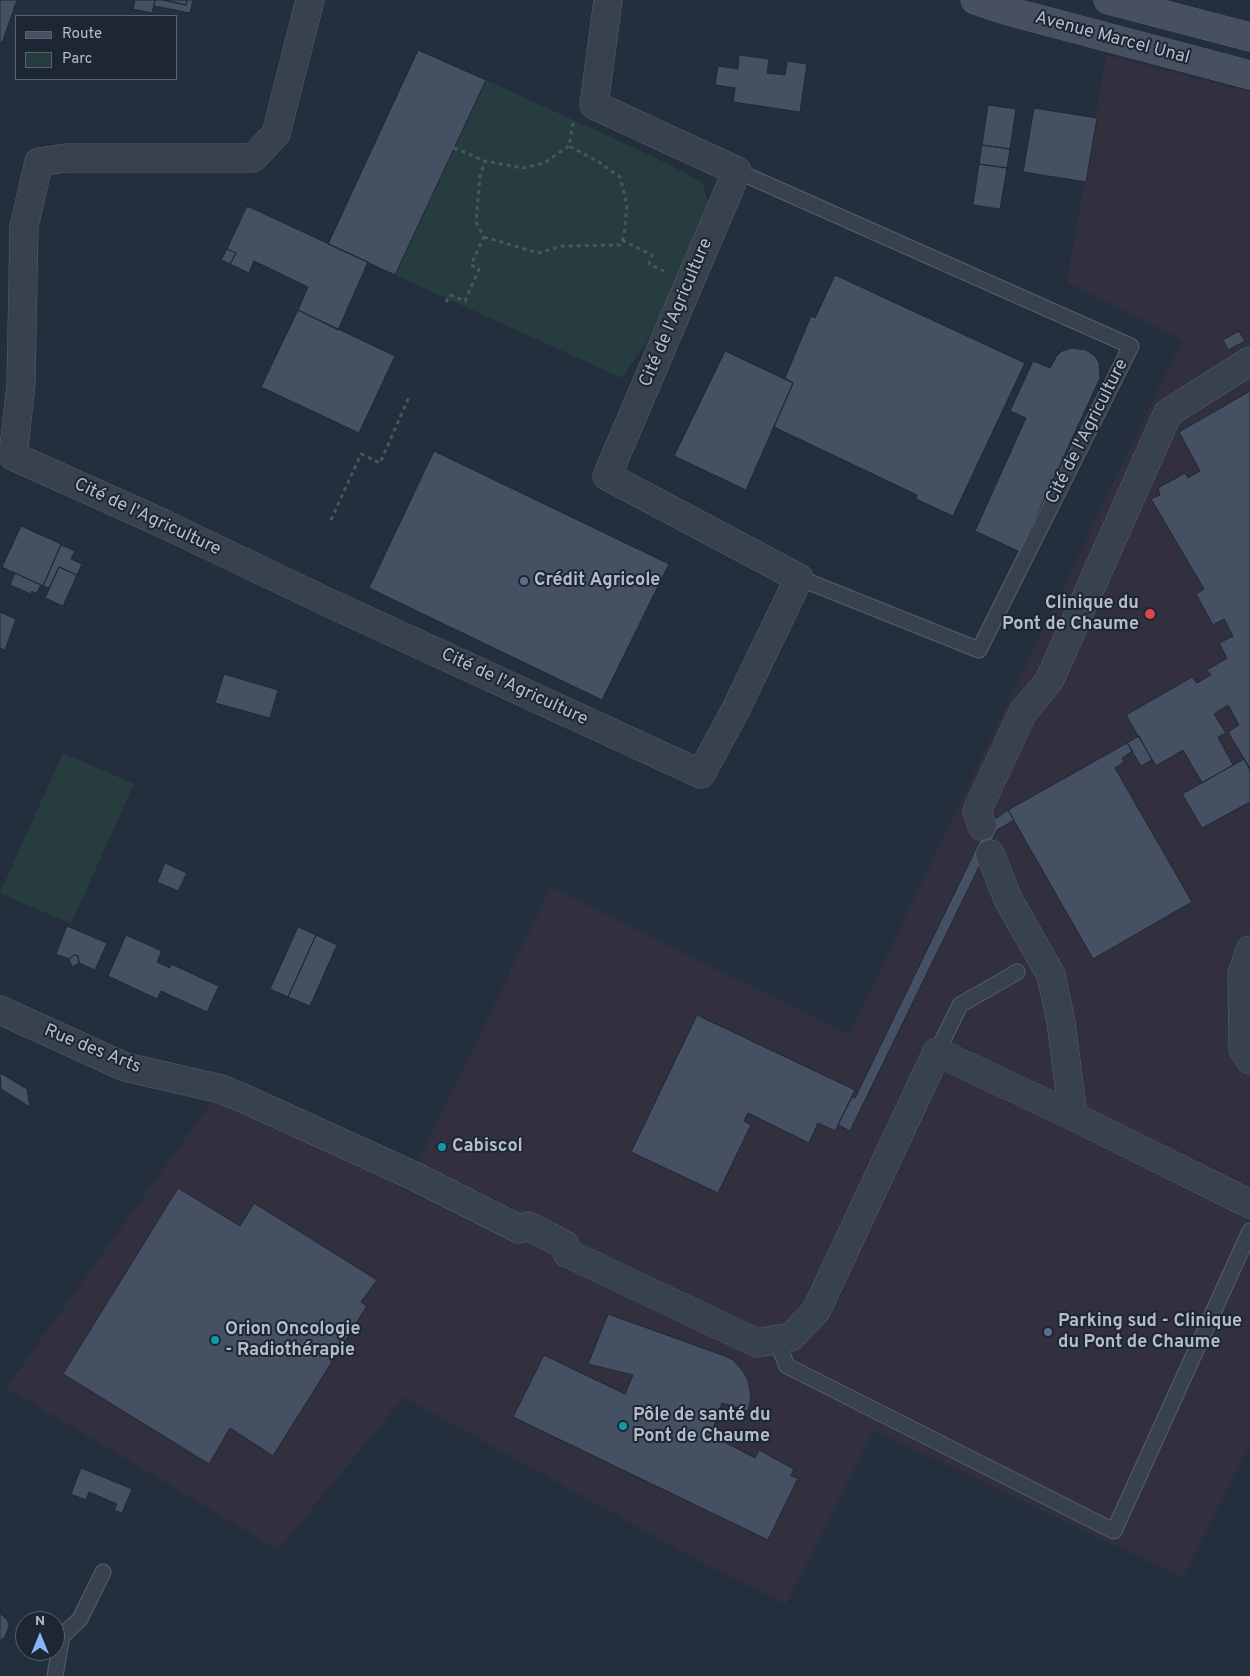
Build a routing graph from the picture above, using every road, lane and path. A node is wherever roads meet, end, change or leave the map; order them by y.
1 (310, 0) edge
2 (608, 0) edge
3 (976, 0) edge
4 (1108, 0) edge
5 (1250, 37) edge
6 (1121, 41) junction
7 (1250, 67) edge
8 (1250, 75) edge
9 (574, 120) dead end
10 (569, 146) junction
11 (454, 148) dead end
12 (485, 161) junction
13 (737, 171) junction
14 (484, 237) junction
15 (622, 240) junction
16 (689, 283) junction
17 (446, 302) dead end
18 (1250, 361) edge
19 (409, 397) dead end
20 (6, 464) edge
21 (331, 520) dead end
22 (798, 578) junction
23 (982, 826) dead end
24 (990, 854) dead end
25 (1250, 950) edge
26 (1017, 972) dead end
27 (0, 1010) edge
28 (938, 1052) junction
29 (1250, 1060) edge
30 (1073, 1116) junction
31 (1250, 1204) edge
32 (1250, 1231) edge
33 (776, 1340) junction
34 (103, 1572) dead end
35 (55, 1676) edge

1 - 20 street, Cité de l'Agriculture
2 - 13 street, Cité de l'Agriculture
3 - 6 main road, Avenue Marcel Unal
4 - 5 main road, Avenue Marcel Unal
6 - 7 street
6 - 8 main road, Avenue Marcel Unal
9 - 10 path
10 - 12 path
10 - 15 path
11 - 12 path
12 - 14 path
13 - 16 street, Cité de l'Agriculture
13 - 22 lane, Cité de l'Agriculture
14 - 15 path
14 - 17 path
15 - 16 path
16 - 22 street, Cité de l'Agriculture
18 - 23 street
19 - 21 path
20 - 22 street, Cité de l'Agriculture
24 - 30 street
25 - 29 street
26 - 28 lane
27 - 33 street, Rue des Arts
28 - 30 street
28 - 33 street
30 - 31 street
32 - 33 lane
34 - 35 lane

